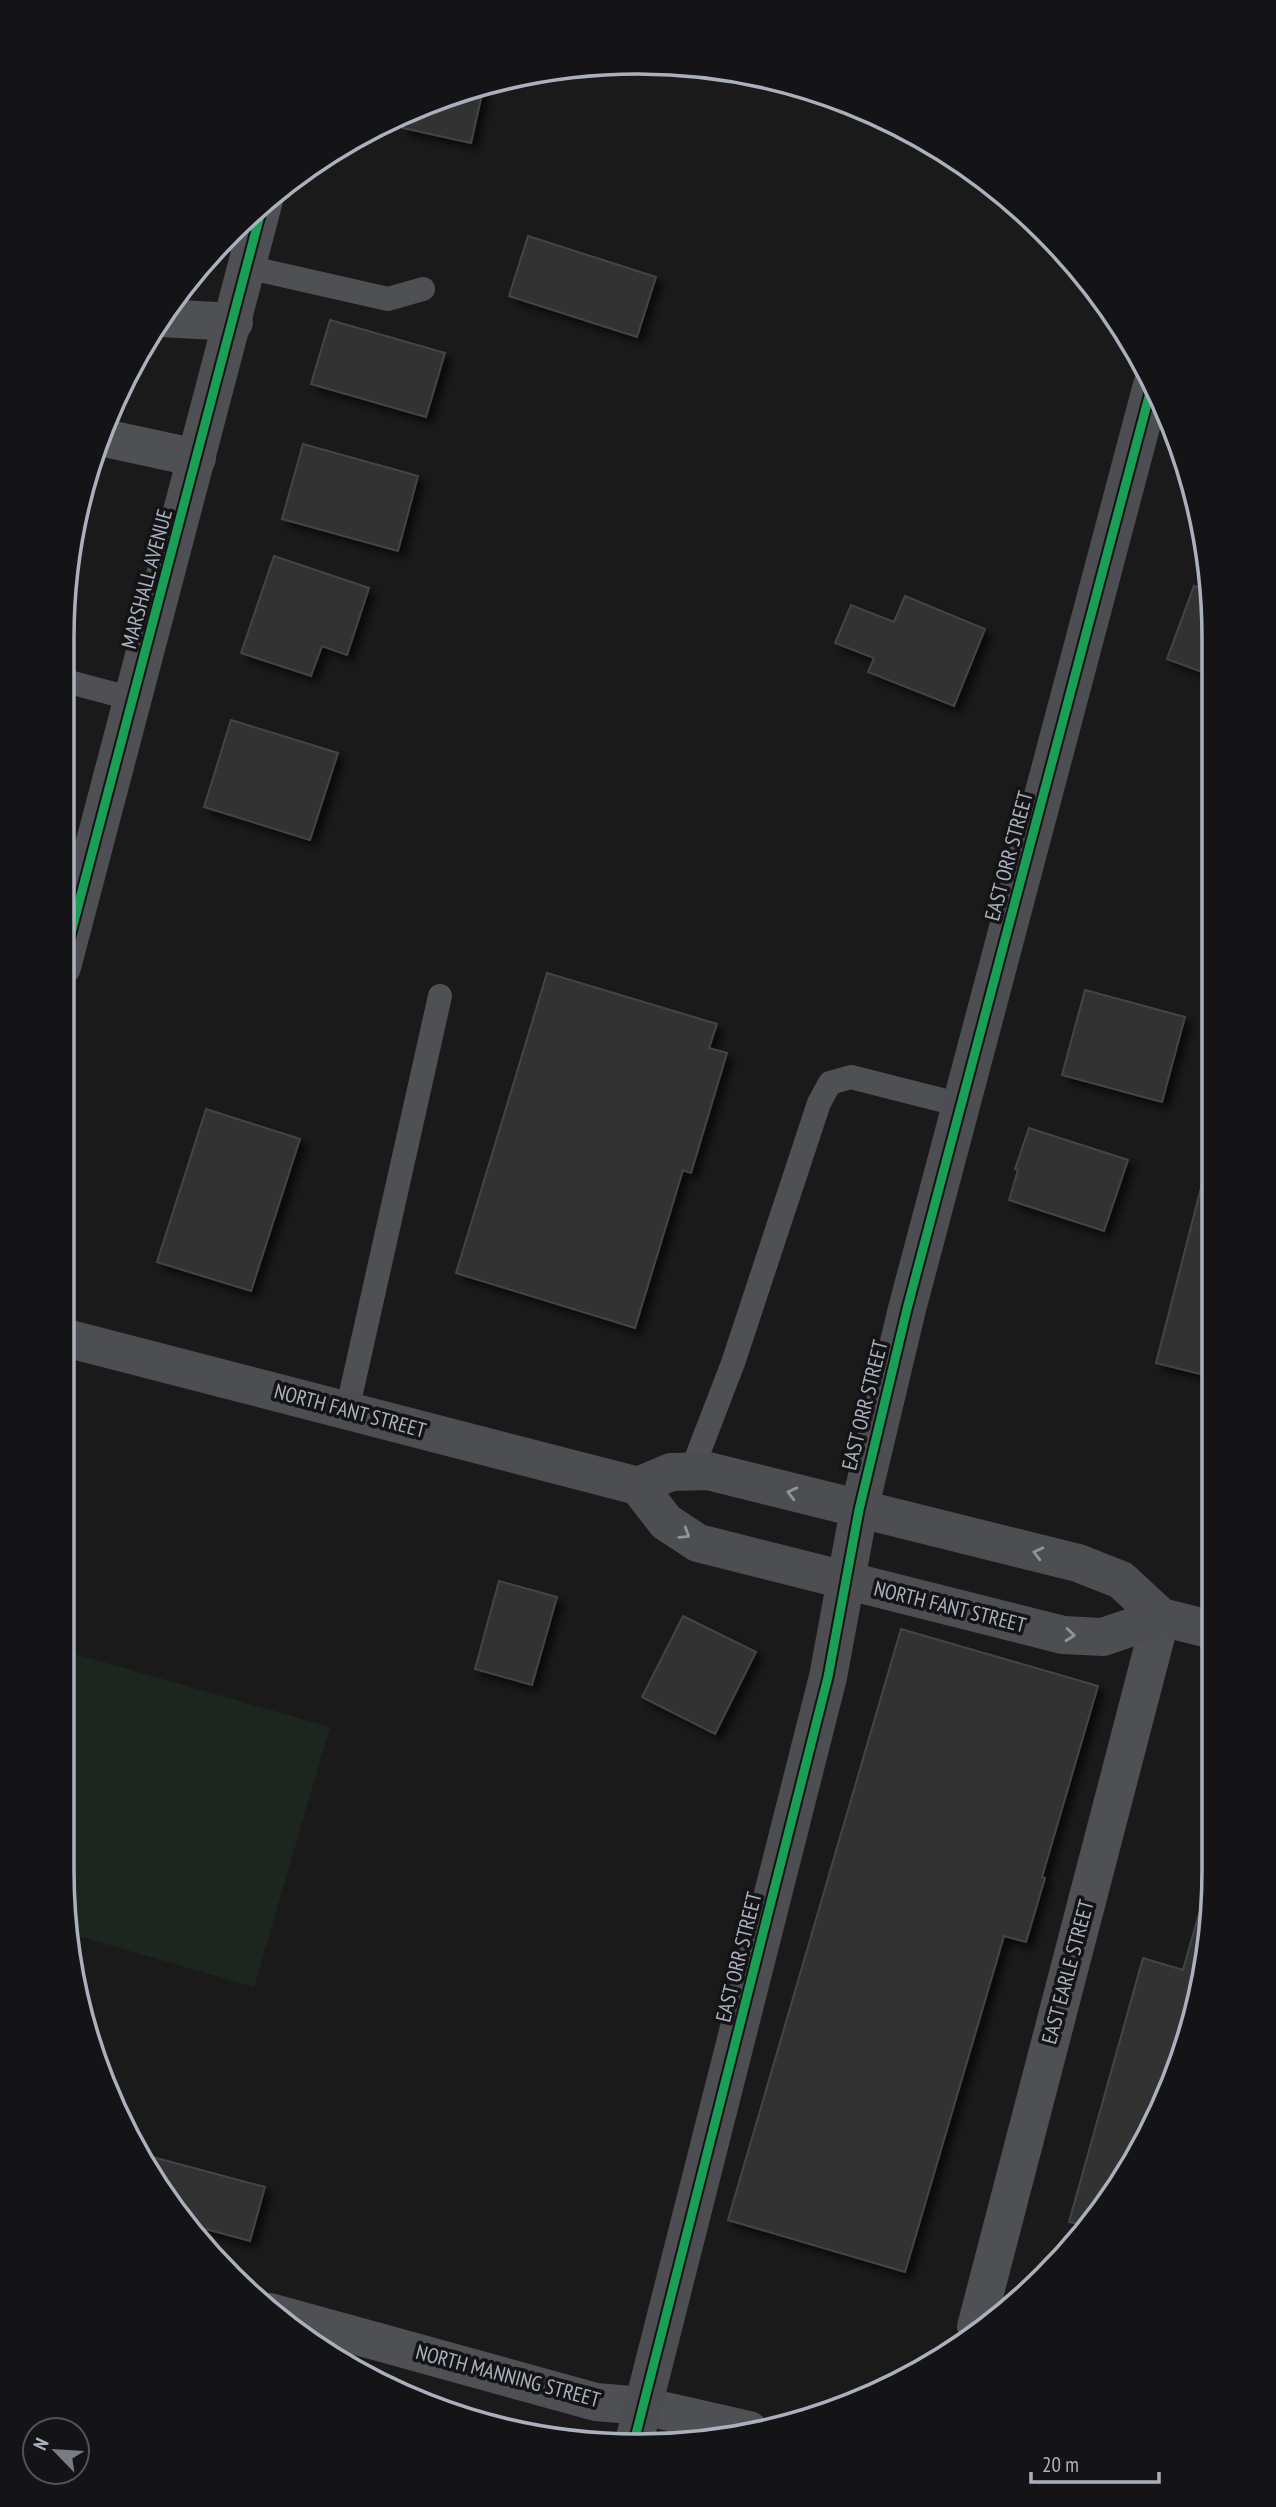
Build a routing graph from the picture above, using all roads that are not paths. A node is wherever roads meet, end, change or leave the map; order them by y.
1 (259, 221) edge
2 (247, 267) junction
3 (423, 289) dead end
4 (173, 319) edge
5 (234, 322) junction
6 (1149, 398) edge
7 (110, 439) edge
8 (197, 458) junction
9 (74, 683) edge
10 (133, 699) junction
11 (74, 922) edge
12 (440, 996) dead end
13 (961, 1105) junction
14 (74, 1340) edge
15 (347, 1411) junction
16 (691, 1472) junction
17 (638, 1486) junction
18 (859, 1510) junction
19 (845, 1580) junction
20 (1161, 1617) junction
21 (1202, 1627) edge
22 (298, 2320) edge
23 (978, 2320) edge
24 (639, 2422) edge
25 (719, 2428) edge

1 - 2 street, MARSHALL AVENUE
2 - 3 lane
2 - 5 street, MARSHALL AVENUE
4 - 5 street
5 - 8 street, MARSHALL AVENUE
6 - 13 street, EAST ORR STREET
7 - 8 street
8 - 10 street, MARSHALL AVENUE
9 - 10 lane
10 - 11 street, MARSHALL AVENUE
12 - 15 lane
13 - 16 lane
13 - 18 street, EAST ORR STREET
14 - 15 street, NORTH FANT STREET
15 - 17 street, NORTH FANT STREET
16 - 17 street
18 -> 16 street
17 -> 19 street, NORTH FANT STREET
18 - 19 street, EAST ORR STREET
20 -> 18 street
19 -> 20 street, NORTH FANT STREET
19 - 24 street, EAST ORR STREET
20 - 21 street
20 - 23 street, EAST EARLE STREET
22 - 24 street, NORTH MANNING STREET
24 - 25 street, NORTH MANNING STREET

